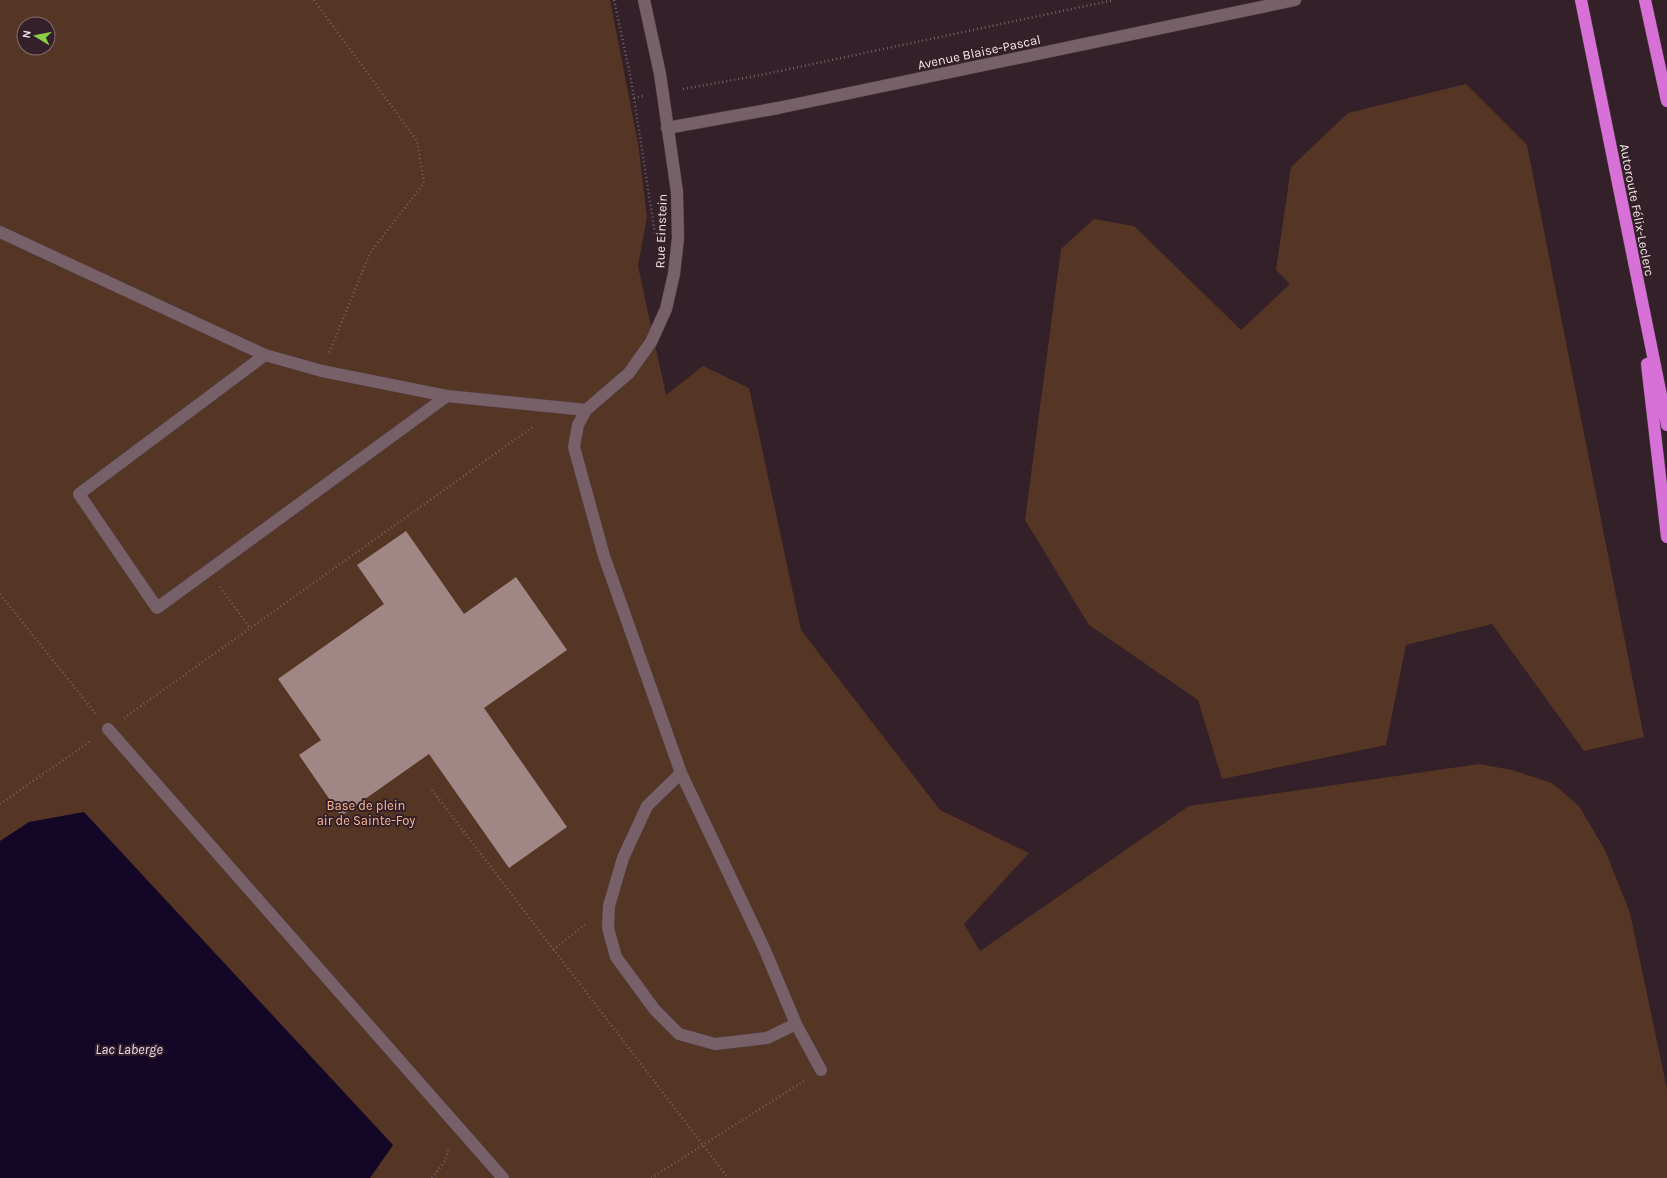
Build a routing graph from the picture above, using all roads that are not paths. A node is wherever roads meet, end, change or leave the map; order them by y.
1 (644, 0) edge
2 (1295, 0) edge
3 (1581, 0) edge
4 (1645, 0) edge
5 (1667, 101) edge
6 (667, 128) junction
7 (0, 232) edge
8 (1639, 291) junction
9 (265, 355) junction
10 (447, 396) junction
11 (586, 410) junction
12 (1667, 425) edge
13 (1667, 537) edge
14 (108, 729) road end
15 (682, 773) junction
16 (796, 1024) junction
17 (820, 1070) road end
18 (503, 1178) edge

1 - 6 street, Rue Einstein
2 - 6 street, Avenue Blaise-Pascal
3 - 8 highway, Autoroute Félix-Leclerc
4 - 5 highway
6 - 11 street, Rue Einstein
7 - 9 street
8 - 12 highway, Autoroute Félix-Leclerc
8 - 13 highway
9 - 10 street
9 - 10 street
10 - 11 street
11 - 15 street
14 - 18 street
15 - 16 street
15 - 16 street
16 - 17 street

